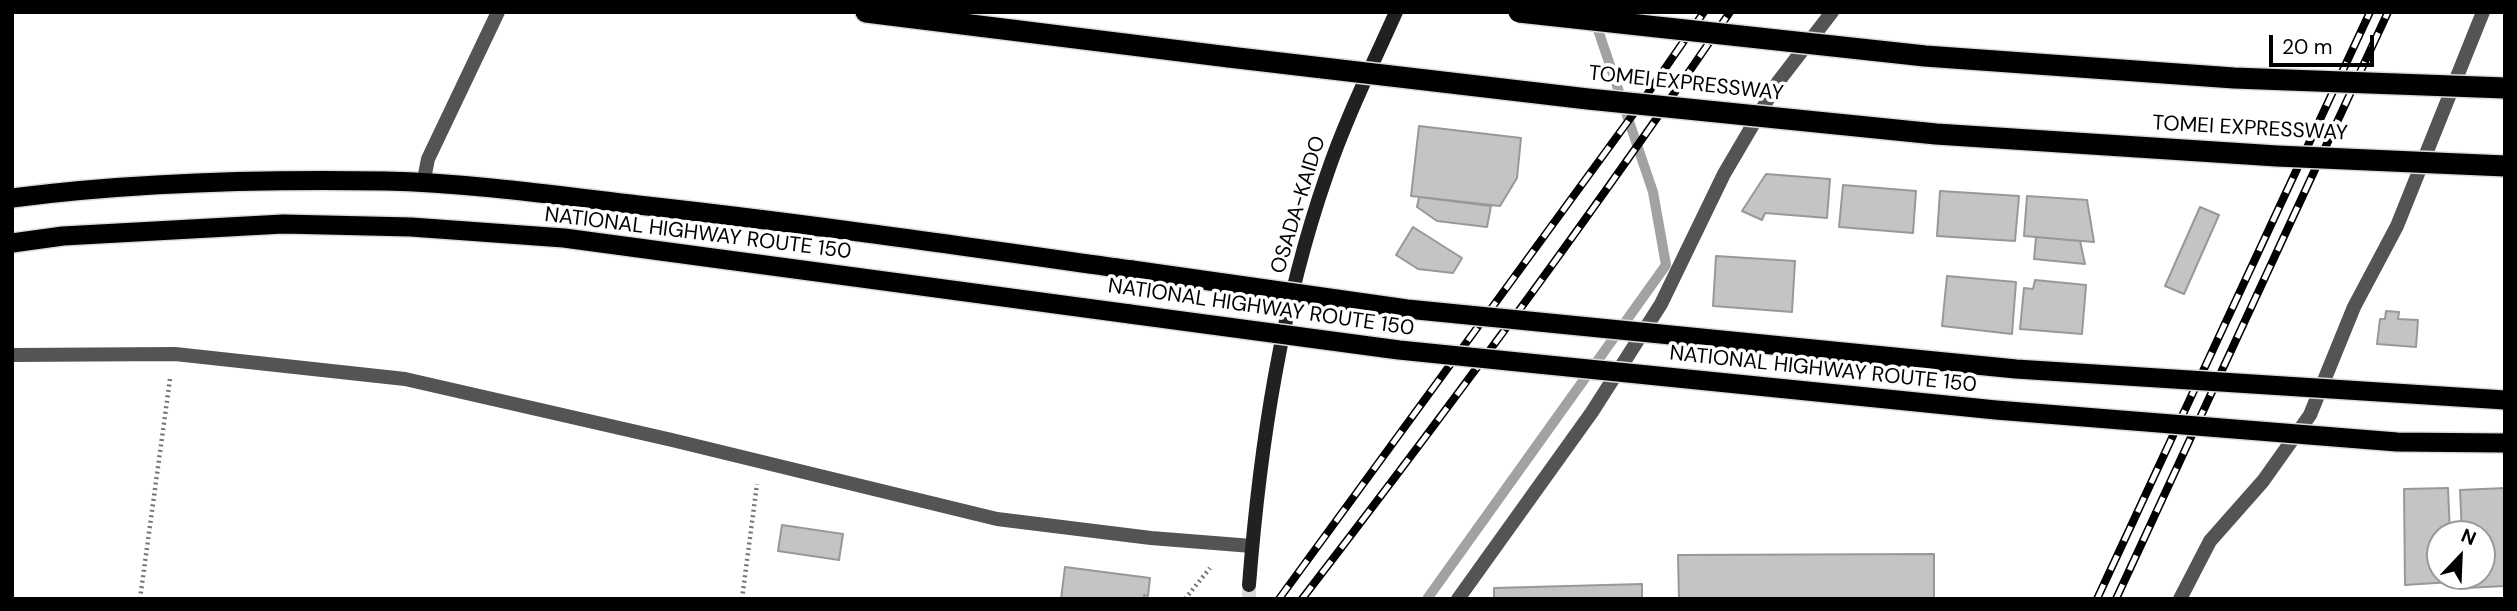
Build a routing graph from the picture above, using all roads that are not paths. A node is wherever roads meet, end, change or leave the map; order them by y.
1 (498, 12) edge
2 (866, 12) edge
3 (1396, 12) edge
4 (1520, 12) edge
5 (1832, 12) edge
6 (2483, 12) edge
7 (2505, 88) edge
8 (2505, 166) edge
9 (424, 184) junction
10 (12, 198) edge
11 (12, 243) edge
12 (12, 355) edge
13 (2505, 400) edge
14 (2505, 443) edge
15 (1252, 546) junction
16 (1249, 585) tunnel mouth
17 (1458, 599) edge
18 (2180, 599) edge

1 - 9 street
2 - 8 highway, TOMEI EXPRESSWAY, bridge
3 - 15 main road, OSADA-KAIDO
4 - 7 highway, bridge
5 - 17 street
6 - 18 street
9 - 10 highway, NATIONAL HIGHWAY ROUTE 150
9 - 13 highway, NATIONAL HIGHWAY ROUTE 150, bridge
11 - 14 highway, NATIONAL HIGHWAY ROUTE 150, bridge
12 - 15 street
15 - 16 main road, OSADA-KAIDO

